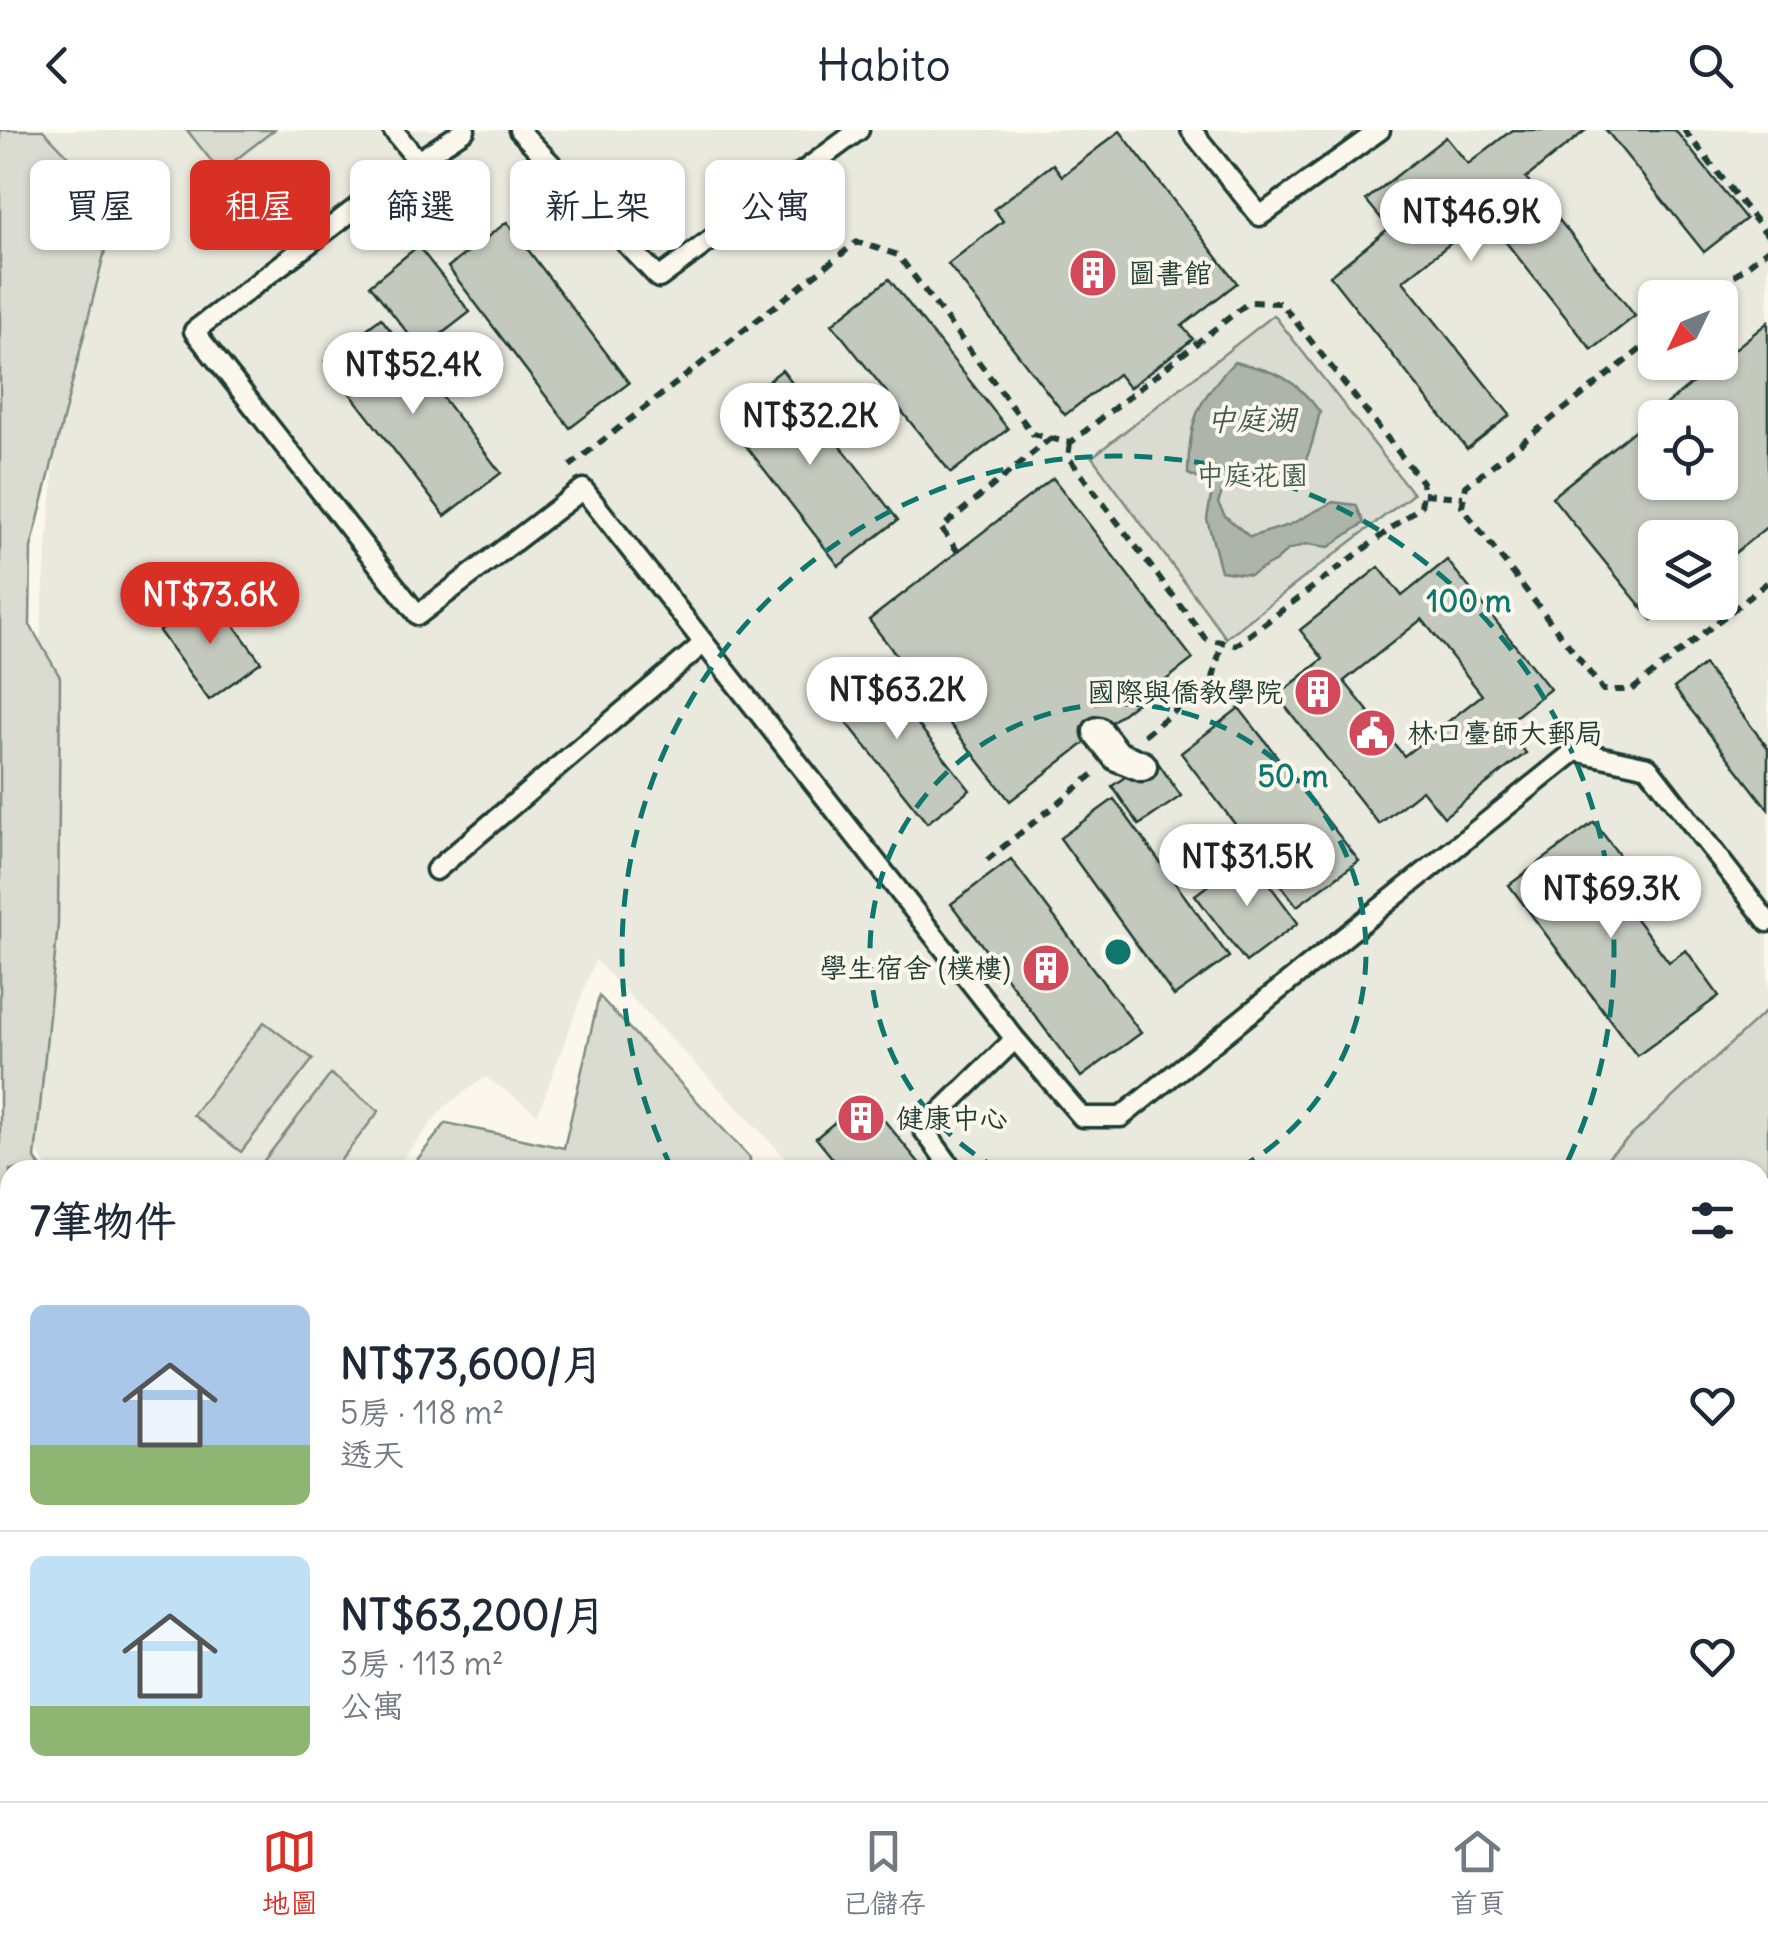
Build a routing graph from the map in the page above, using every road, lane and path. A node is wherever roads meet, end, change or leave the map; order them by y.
1 (393, 130) edge
2 (465, 130) edge
3 (519, 130) edge
4 (859, 130) edge
5 (1191, 130) edge
6 (1380, 130) edge
7 (1684, 130) edge
8 (417, 160) edge
9 (420, 160) edge
10 (350, 213) edge
11 (1768, 236) edge
12 (1768, 249) edge
13 (1729, 280) edge
14 (1638, 351) edge
15 (1051, 438) junction
16 (1070, 443) junction
17 (567, 468) dead end
18 (1422, 494) junction
19 (1463, 497) junction
20 (958, 552) dead end
21 (1768, 582) edge
22 (704, 644) junction
23 (1098, 732) dead end
24 (1142, 766) dead end
25 (436, 870) dead end
26 (1768, 922) edge
27 (1014, 1039) junction
28 (945, 1160) edge

1 - 8 lane
2 - 9 lane
3 - 4 lane
5 - 6 lane
7 - 11 path
10 - 22 lane
12 - 13 path
14 - 19 path
15 - 16 path
15 - 17 path
15 - 20 path
16 - 18 path
16 - 18 path
18 - 19 path
19 - 21 path
22 - 25 lane
22 - 27 lane
23 - 24 street
26 - 27 lane
27 - 28 lane

